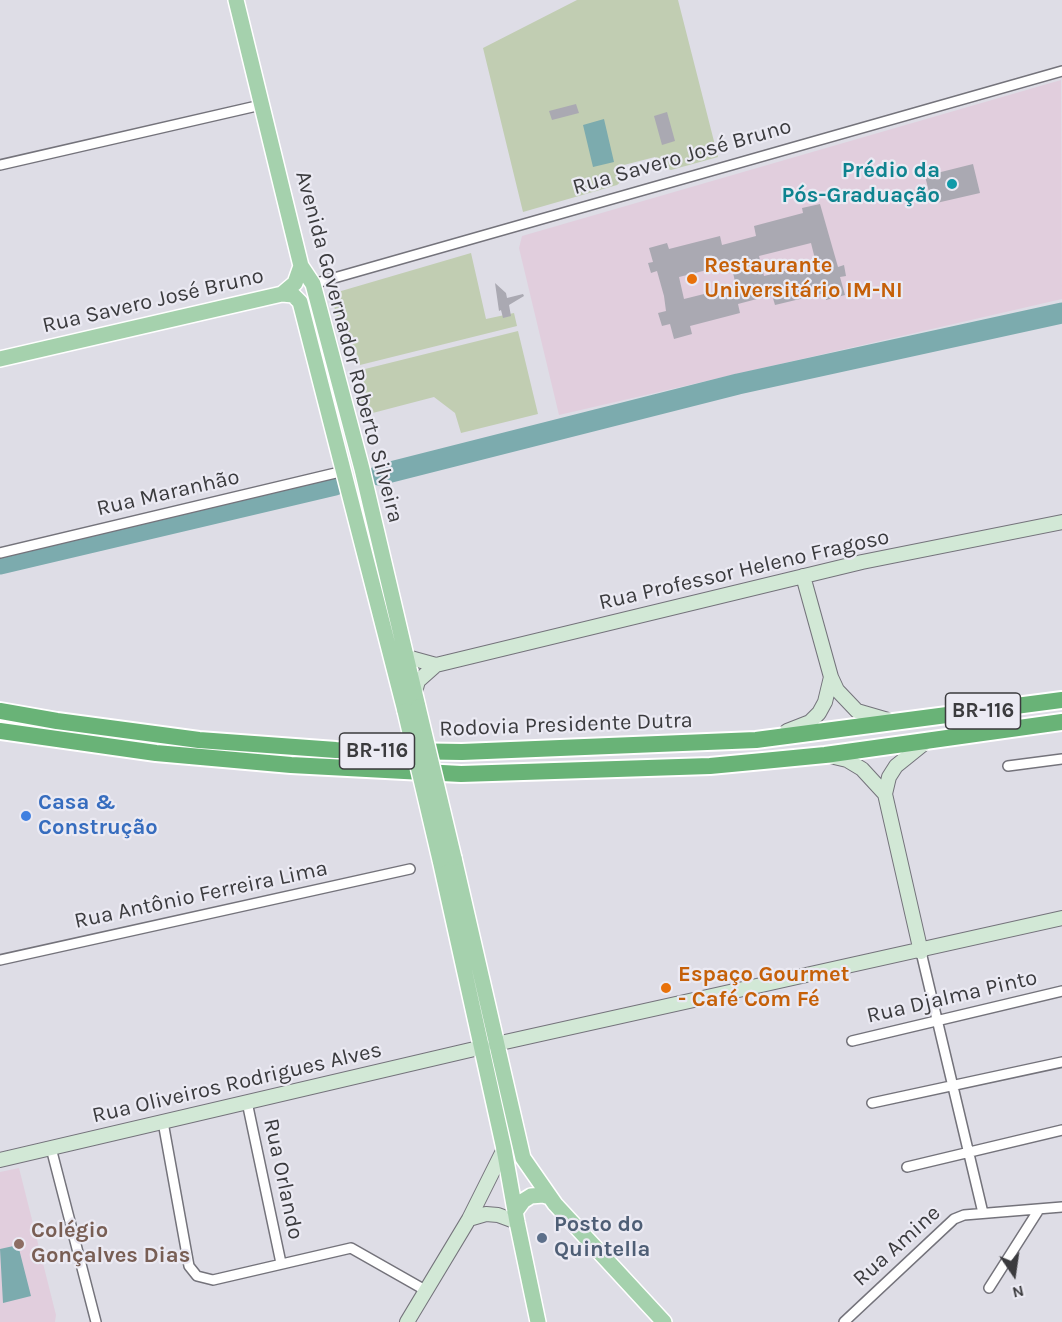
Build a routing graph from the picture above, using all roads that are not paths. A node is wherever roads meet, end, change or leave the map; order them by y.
1 (236, 0) edge
2 (1062, 71) edge
3 (261, 105) junction
4 (0, 165) edge
5 (301, 266) junction
6 (313, 284) junction
7 (282, 294) junction
8 (0, 359) edge
9 (344, 471) junction
10 (1062, 522) edge
11 (0, 553) edge
12 (803, 576) junction
13 (407, 657) junction
14 (436, 665) junction
15 (831, 678) junction
16 (415, 692) junction
17 (1062, 700) edge
18 (412, 709) junction
19 (0, 711) edge
20 (905, 722) junction
21 (1062, 722) edge
22 (0, 731) edge
23 (756, 740) junction
24 (927, 741) junction
25 (825, 755) junction
26 (1062, 759) edge
27 (1008, 766) dead end
28 (885, 794) junction
29 (410, 869) dead end
30 (1062, 918) edge
31 (921, 951) junction
32 (0, 960) edge
33 (1062, 991) edge
34 (938, 1020) junction
35 (852, 1041) dead end
36 (489, 1046) junction
37 (1062, 1062) edge
38 (953, 1086) junction
39 (247, 1102) junction
40 (872, 1103) dead end
41 (163, 1122) junction
42 (1062, 1130) edge
43 (511, 1147) junction
44 (51, 1148) junction
45 (969, 1152) junction
46 (0, 1160) edge
47 (907, 1167) dead end
48 (550, 1197) junction
49 (1062, 1207) edge
50 (1038, 1210) junction
51 (983, 1213) junction
52 (516, 1217) junction
53 (469, 1219) junction
54 (281, 1263) junction
55 (989, 1288) dead end
56 (425, 1290) junction
57 (96, 1322) edge
58 (407, 1322) edge
59 (538, 1322) edge
60 (664, 1322) edge
61 (844, 1322) edge

1 - 3 main road, Avenida Governador Roberto Silveira
2 - 6 street, Rua Savero José Bruno
3 - 4 street
3 - 5 main road, Avenida Governador Roberto Silveira
5 - 6 main road, Avenida Governador Roberto Silveira
5 - 7 main road, Rua Savero José Bruno
6 - 13 main road, Avenida Governador Roberto Silveira
7 - 8 main road, Rua Savero José Bruno
7 - 9 main road, Avenida Governador Roberto Silveira
9 - 11 street, Rua Maranhão
9 - 18 main road, Avenida Governador Roberto Silveira
10 - 12 main road, Rua Professor Heleno Fragoso
12 - 14 main road, Rua Professor Heleno Fragoso
12 - 15 main road
13 - 14 main road, Rua Professor Heleno Fragoso
13 - 16 main road, Avenida Governador Roberto Silveira
14 - 16 main road
15 - 20 main road
15 - 23 main road
16 - 18 main road, Avenida Governador Roberto Silveira
17 - 20 highway, Rodovia Presidente Dutra / BR-116
18 - 36 main road, bridge
19 - 23 highway, Rodovia Presidente Dutra / BR-116
20 - 23 highway, Rodovia Presidente Dutra / BR-116
21 - 24 highway, Rodovia Presidente Dutra / BR-116
22 - 25 highway, Rodovia Presidente Dutra / BR-116
24 - 25 highway, Rodovia Presidente Dutra / BR-116
24 - 28 main road
25 - 28 main road
26 - 27 street
28 - 31 main road
29 - 32 street, Rua Antônio Ferreira Lima
30 - 31 main road, Rua Oliveiros Rodrigues Alves
31 - 34 street
31 - 36 main road, Rua Oliveiros Rodrigues Alves
33 - 34 street, Rua Djalma Pinto
34 - 35 street, Rua Djalma Pinto
34 - 38 street
36 - 39 main road, Rua Oliveiros Rodrigues Alves
36 - 43 main road
37 - 38 street
38 - 40 street
38 - 45 street
39 - 41 main road, Rua Oliveiros Rodrigues Alves
39 - 54 street, Rua Orlando
41 - 44 main road, Rua Oliveiros Rodrigues Alves
41 - 54 street
42 - 45 street
43 - 48 main road
43 - 52 main road
43 - 53 main road
44 - 46 main road, Rua Oliveiros Rodrigues Alves
44 - 57 street
45 - 47 street
45 - 51 street
48 - 52 main road
48 - 60 main road
49 - 50 street, Rua Amine
50 - 51 street, Rua Amine
50 - 55 street
51 - 61 street, Rua Amine
52 - 53 main road
52 - 59 main road
53 - 56 main road
54 - 56 street
56 - 58 main road

